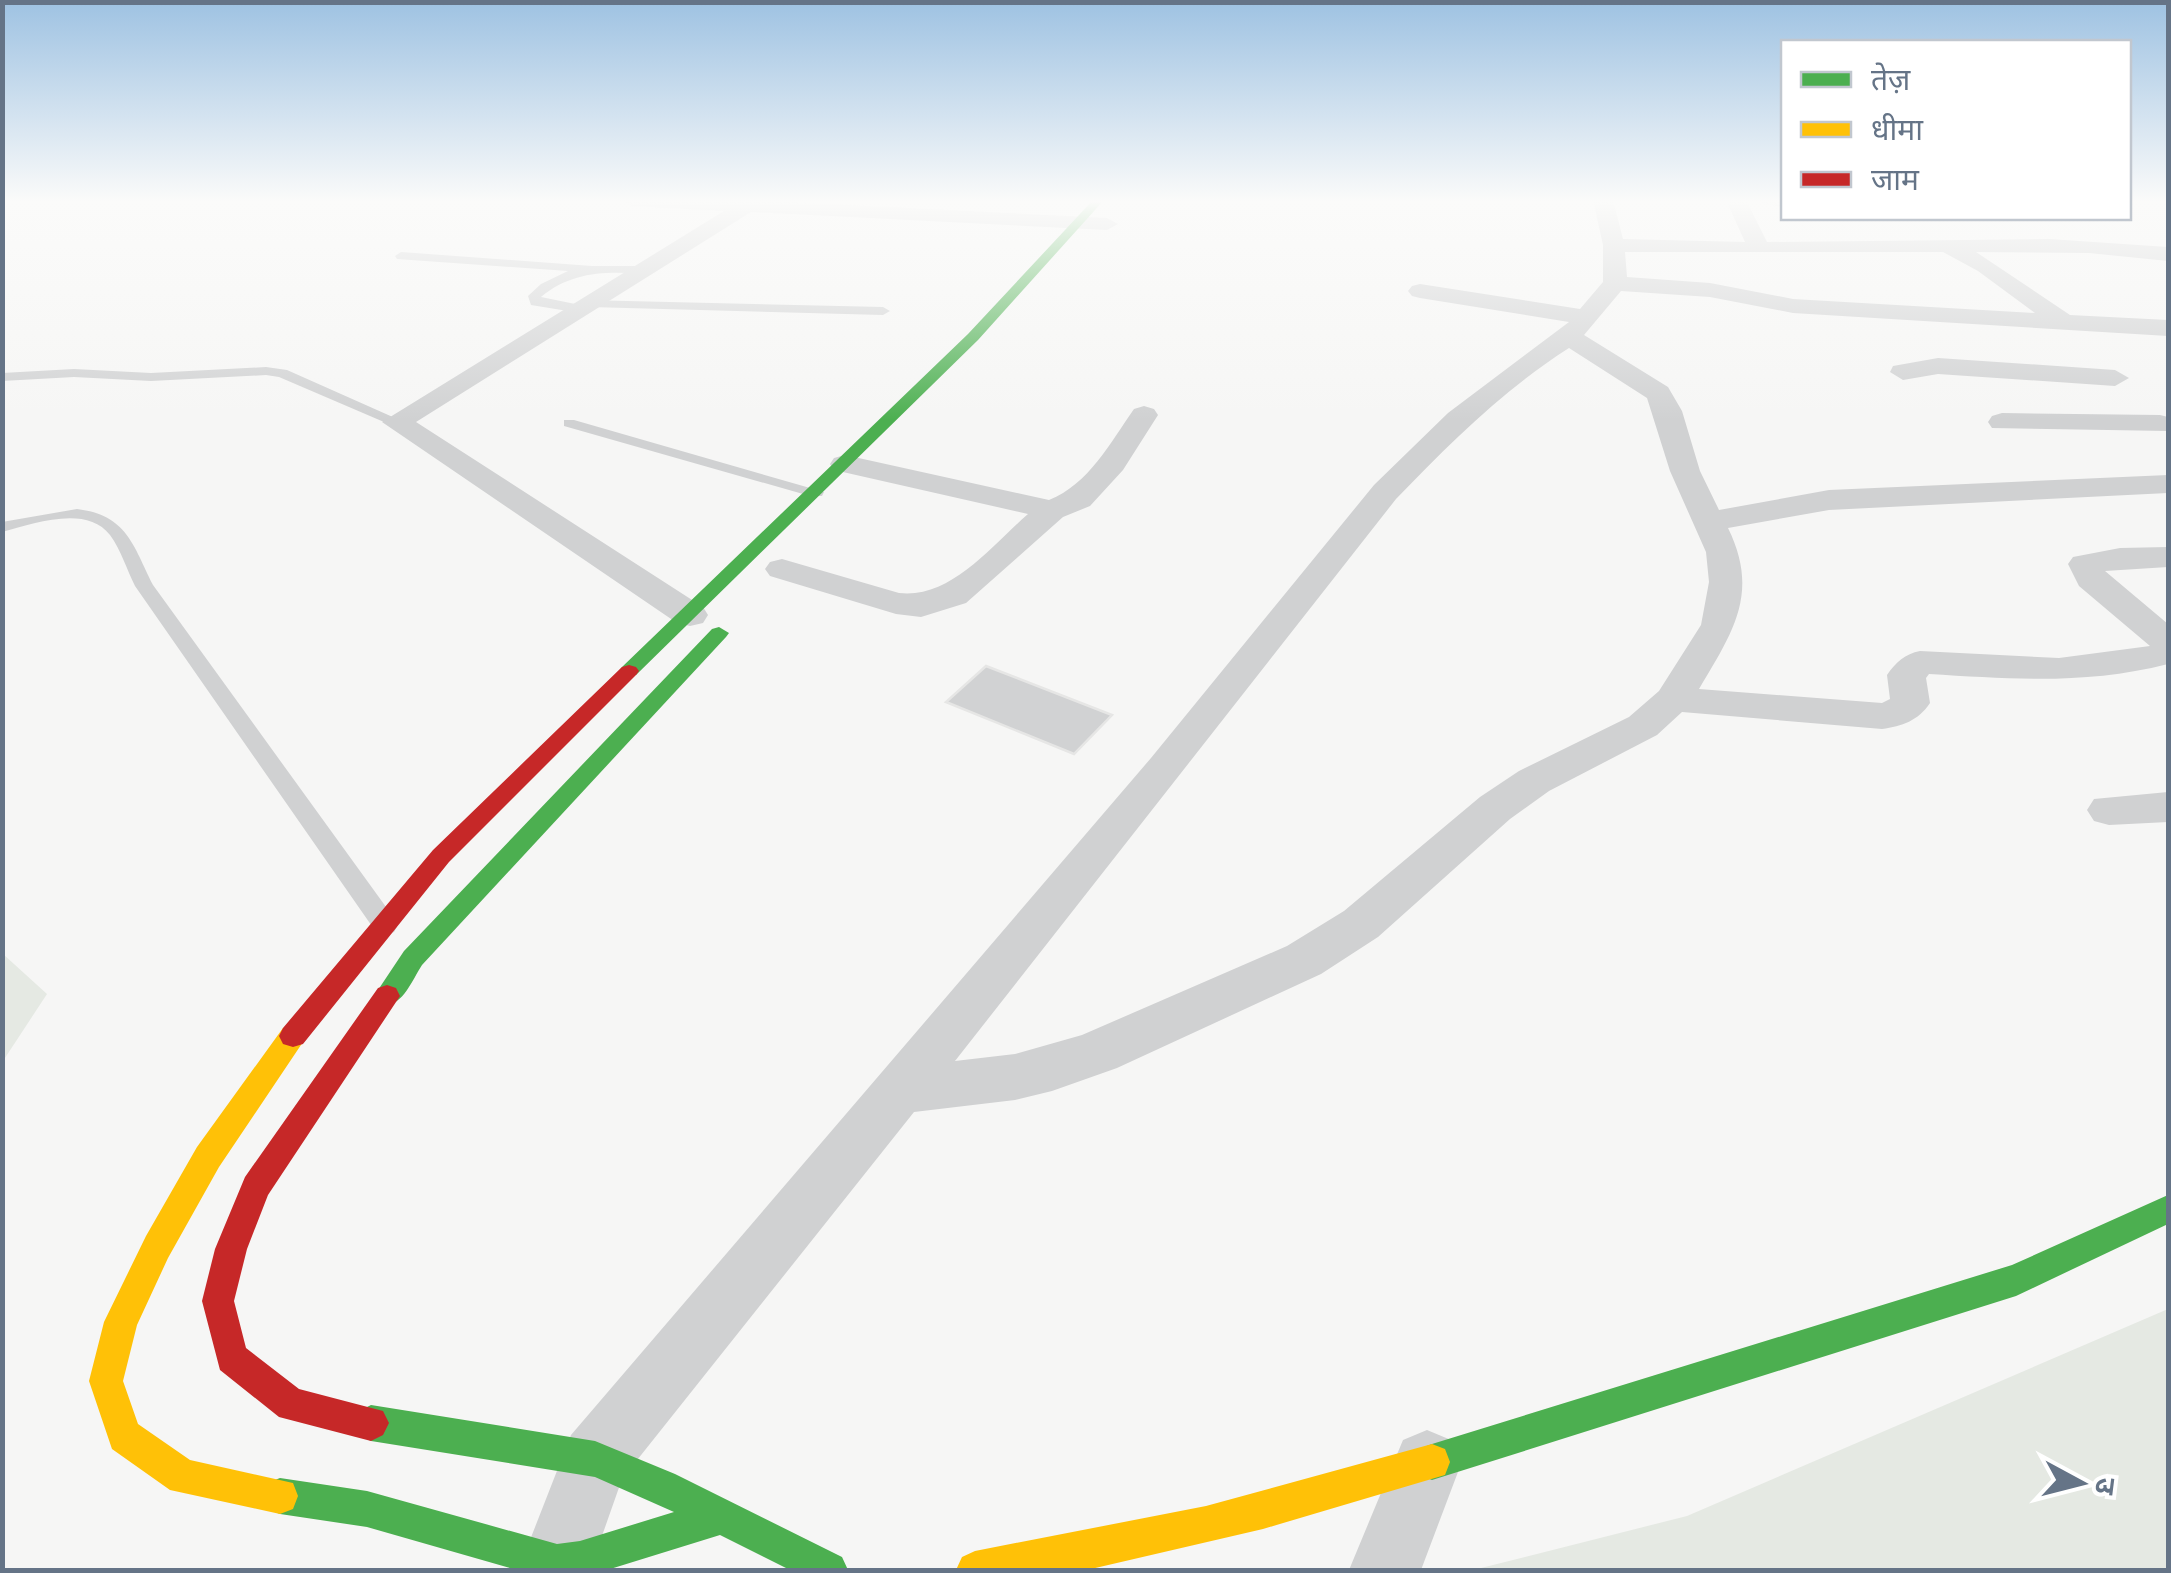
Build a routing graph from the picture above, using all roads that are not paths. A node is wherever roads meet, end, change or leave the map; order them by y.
1 (577, 273) edge
2 (638, 273) edge
3 (1037, 273) edge
4 (1055, 273) edge
5 (1507, 273) edge
6 (1583, 273) edge
7 (1605, 273) edge
8 (1656, 273) edge
9 (1702, 273) edge
10 (1996, 273) edge
11 (1710, 290) junction
12 (1420, 291) dead end
13 (585, 306) junction
14 (883, 311) dead end
15 (2067, 324) junction
16 (2104, 326) junction
17 (2168, 328) edge
18 (1902, 372) dead end
19 (2, 377) edge
20 (2116, 378) junction
21 (960, 382) dead end
22 (1144, 415) dead end
23 (396, 422) junction
24 (2002, 422) dead end
25 (569, 423) dead end
26 (2164, 428) edge
27 (900, 446) dead end
28 (860, 475) junction
29 (2168, 484) edge
30 (816, 492) junction
31 (1052, 510) junction
32 (1711, 522) junction
33 (2, 528) edge
34 (2168, 557) edge
35 (782, 569) dead end
36 (740, 612) dead end
37 (690, 615) junction
38 (2168, 642) edge
39 (2168, 654) edge
40 (1673, 699) junction
41 (2168, 807) edge
42 (2109, 810) dead end
43 (384, 924) junction
44 (413, 958) junction
45 (896, 1090) junction
46 (2168, 1210) edge
47 (595, 1460) junction
48 (1427, 1464) junction
49 (719, 1518) junction
50 (557, 1563) junction
51 (829, 1570) edge
52 (974, 1570) edge
53 (1385, 1570) edge

1 - 13 lane
2 - 13 street
3 - 28 street
4 - 21 street
5 - 12 street
6 - 45 street
7 - 32 street
8 - 11 street
9 - 11 street
10 - 15 street
11 - 15 street
13 - 14 lane
13 - 23 street
15 - 16 street
16 - 17 street
16 - 20 street
18 - 20 street
19 - 23 lane
20 - 26 street
22 - 31 street
23 - 37 street
24 - 26 street
25 - 30 lane
27 - 28 street
28 - 30 street
28 - 31 street
29 - 32 street
30 - 37 street
31 - 35 street
32 - 40 street
33 - 43 lane
34 - 38 street
36 - 44 street
37 - 43 street
39 - 40 street
40 - 45 street
41 - 42 street
43 - 44 lane
43 - 50 street
44 - 47 street
45 - 47 street
46 - 48 street
47 - 49 street
47 - 50 street
48 - 52 street
48 - 53 street
49 - 50 street
49 - 51 street

